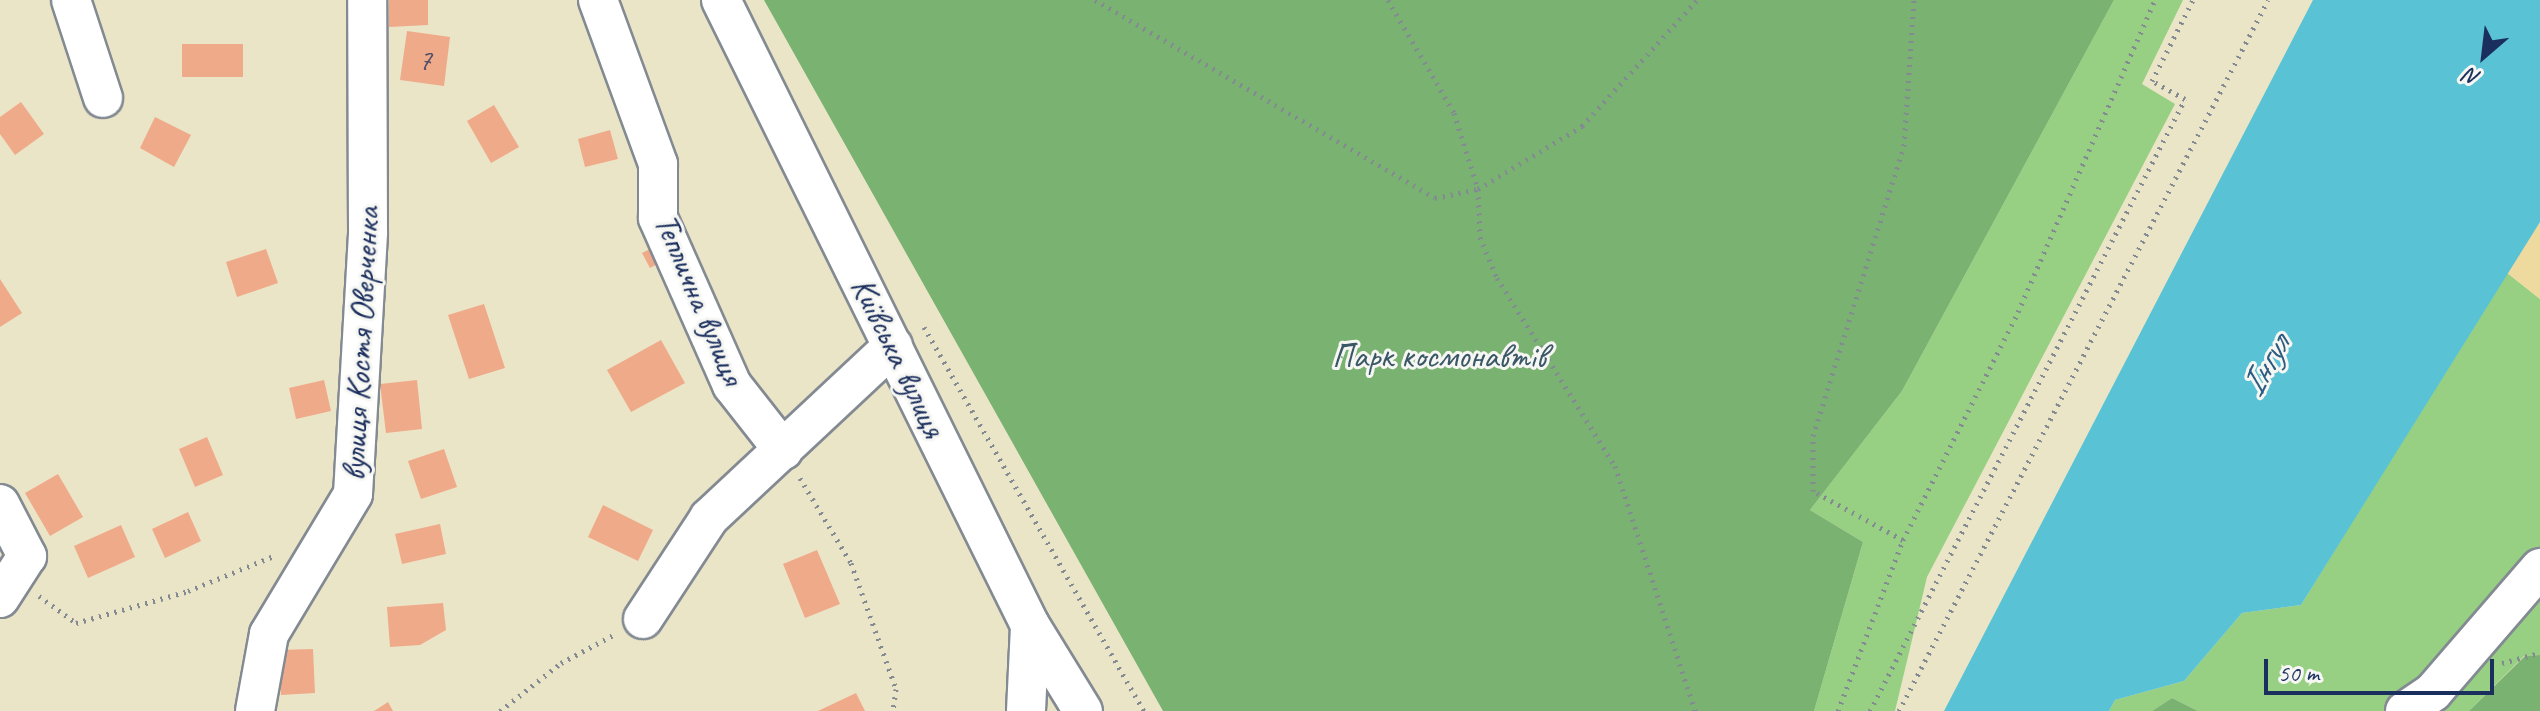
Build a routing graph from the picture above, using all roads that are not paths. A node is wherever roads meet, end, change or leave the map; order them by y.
1 (71, 0) edge
2 (367, 0) edge
3 (598, 0) edge
4 (721, 0) edge
5 (103, 98) dead end
6 (893, 346) junction
7 (783, 450) junction
8 (0, 504) edge
9 (2540, 568) edge
10 (8, 588) edge
11 (643, 619) road end
12 (1030, 625) junction
13 (255, 711) edge
14 (1026, 711) edge
15 (1083, 711) edge
16 (2405, 711) edge

1 - 5 street
2 - 13 street, вулиця Костя Оверченка
3 - 7 street, Теплична вулиця
4 - 6 street, Київська вулиця
6 - 7 street
6 - 12 street, Київська вулиця
7 - 11 street
8 - 10 street
9 - 16 street
12 - 14 street
12 - 15 street, Київська вулиця

